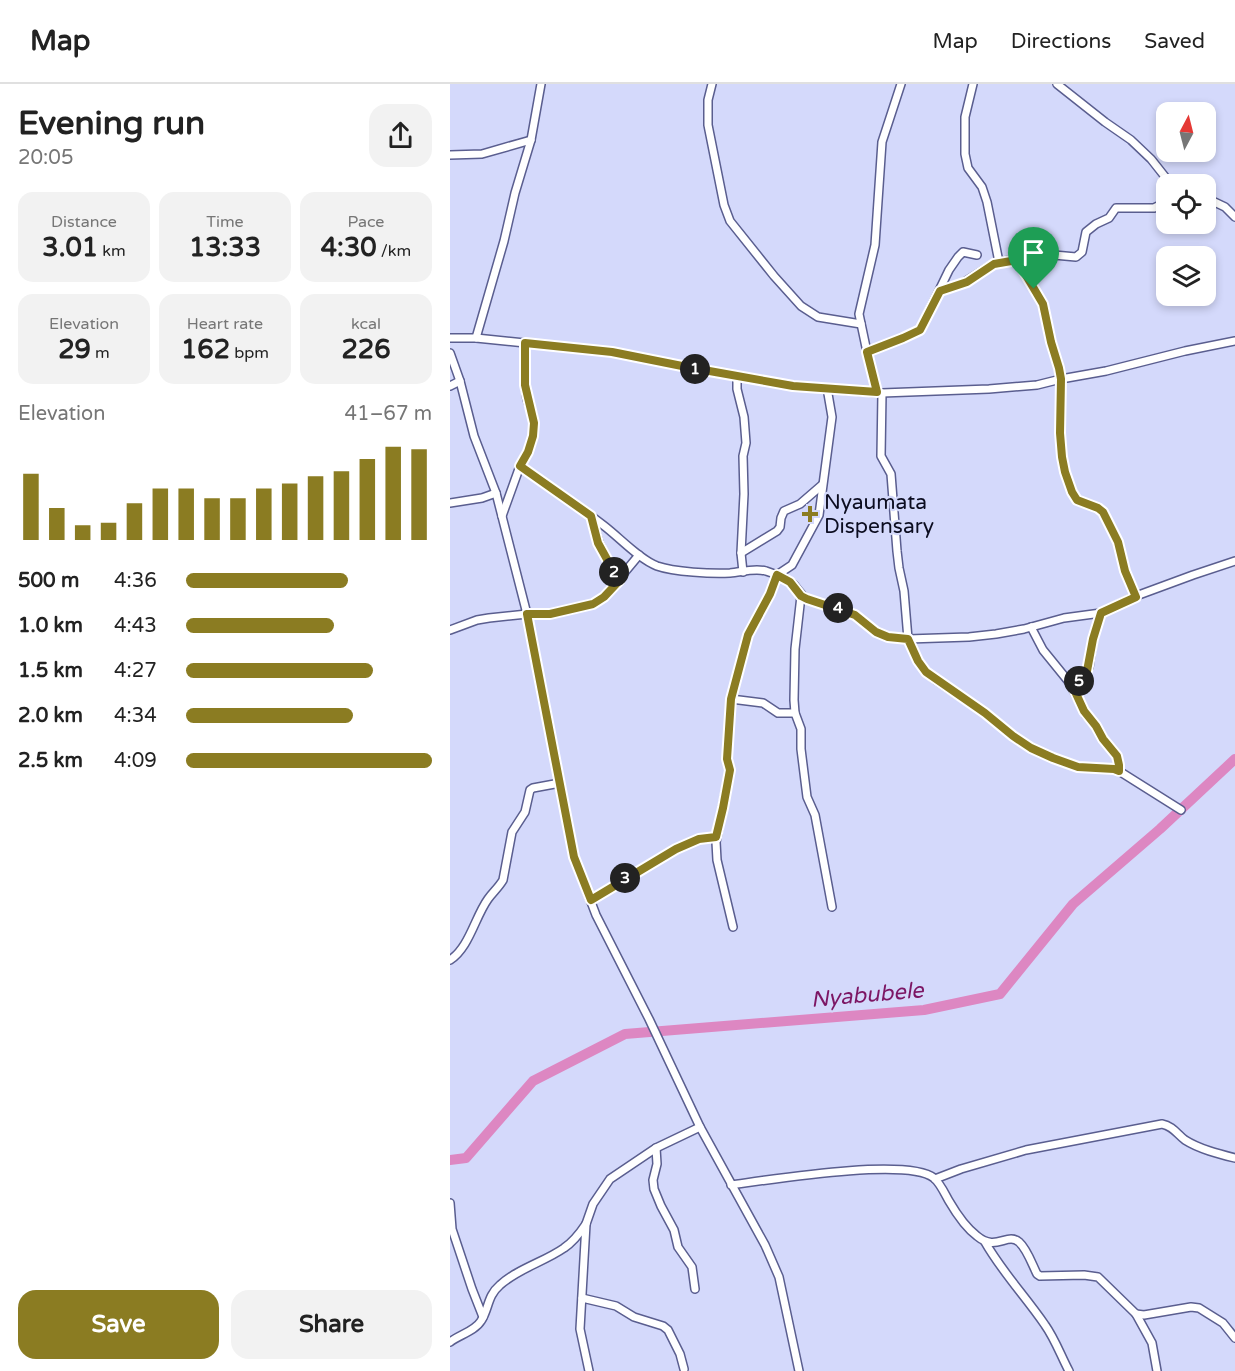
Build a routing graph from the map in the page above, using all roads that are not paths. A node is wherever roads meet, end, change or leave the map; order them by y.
1 (712, 84) edge
2 (901, 84) edge
3 (973, 84) edge
4 (1058, 84) edge
5 (540, 85) edge
6 (531, 140) junction
7 (450, 155) edge
8 (1163, 174) edge
9 (1216, 203) edge
10 (1235, 206) edge
11 (1156, 207) edge
12 (1225, 207) junction
13 (1235, 217) edge
14 (977, 255) dead end
15 (1017, 260) junction
16 (999, 262) junction
17 (940, 291) junction
18 (861, 324) junction
19 (450, 338) edge
20 (476, 338) junction
21 (1235, 341) edge
22 (525, 343) junction
23 (867, 352) junction
24 (450, 353) edge
25 (737, 376) junction
26 (1061, 379) junction
27 (460, 381) junction
28 (450, 386) edge
29 (827, 388) junction
30 (880, 392) junction
31 (520, 466) junction
32 (822, 484) junction
33 (496, 493) junction
34 (450, 503) edge
35 (502, 516) junction
36 (591, 516) junction
37 (741, 553) junction
38 (639, 555) junction
39 (1235, 561) edge
40 (743, 572) junction
41 (777, 575) junction
42 (619, 581) junction
43 (801, 596) junction
44 (1136, 597) junction
45 (1101, 613) junction
46 (527, 614) junction
47 (1031, 627) junction
48 (450, 630) edge
49 (908, 639) junction
50 (1073, 687) junction
51 (731, 699) junction
52 (795, 713) junction
53 (1119, 771) junction
54 (560, 783) junction
55 (1181, 810) dead end
56 (716, 837) junction
57 (591, 900) junction
58 (832, 907) dead end
59 (733, 927) dead end
60 (450, 960) edge
61 (700, 1127) junction
62 (656, 1148) junction
63 (1235, 1158) edge
64 (935, 1179) junction
65 (731, 1185) junction
66 (450, 1203) edge
67 (586, 1224) junction
68 (451, 1229) edge
69 (985, 1242) junction
70 (695, 1289) dead end
71 (582, 1298) junction
72 (1136, 1314) junction
73 (483, 1317) junction
74 (1235, 1338) edge
75 (450, 1342) edge
76 (684, 1369) dead end
77 (589, 1371) edge
78 (799, 1371) edge
79 (1069, 1371) edge
80 (1157, 1371) edge

1 - 18 street
2 - 18 street
3 - 16 street
4 - 8 street
5 - 6 street
6 - 7 street
6 - 20 street
9 - 12 street
10 - 12 street
11 - 15 street
12 - 13 street
14 - 17 street
15 - 16 street
15 - 26 street
16 - 17 street
17 - 23 street
18 - 23 street
19 - 20 street
20 - 22 street
21 - 26 street
22 - 25 street
22 - 31 street
23 - 30 street
24 - 27 street
25 - 29 street
25 - 37 street
26 - 30 street
26 - 44 street
27 - 28 street
27 - 33 street
29 - 30 street
29 - 32 street
30 - 49 street
31 - 35 street
31 - 36 street
32 - 37 street
32 - 41 street
33 - 34 street
33 - 35 street
35 - 46 street
36 - 38 street
36 - 42 street
37 - 40 street
38 - 40 street
38 - 42 street
39 - 44 street
40 - 41 street
41 - 43 street
41 - 51 street
42 - 46 street
43 - 49 street
43 - 52 street
44 - 45 street
45 - 47 street
45 - 50 street
46 - 48 street
46 - 54 street
47 - 49 street
47 - 50 street
49 - 53 street
50 - 53 street
51 - 52 street
51 - 56 street
52 - 58 street
53 - 55 street
54 - 57 street
54 - 60 street
56 - 57 street
56 - 59 street
57 - 61 street
61 - 62 street
61 - 65 street
62 - 67 street
62 - 70 street
63 - 64 street
64 - 65 street
64 - 69 street
65 - 78 street
66 - 68 street
67 - 71 street
67 - 73 street
68 - 73 street
69 - 72 street
69 - 79 street
71 - 76 street
71 - 77 street
72 - 74 street
72 - 80 street
73 - 75 street

